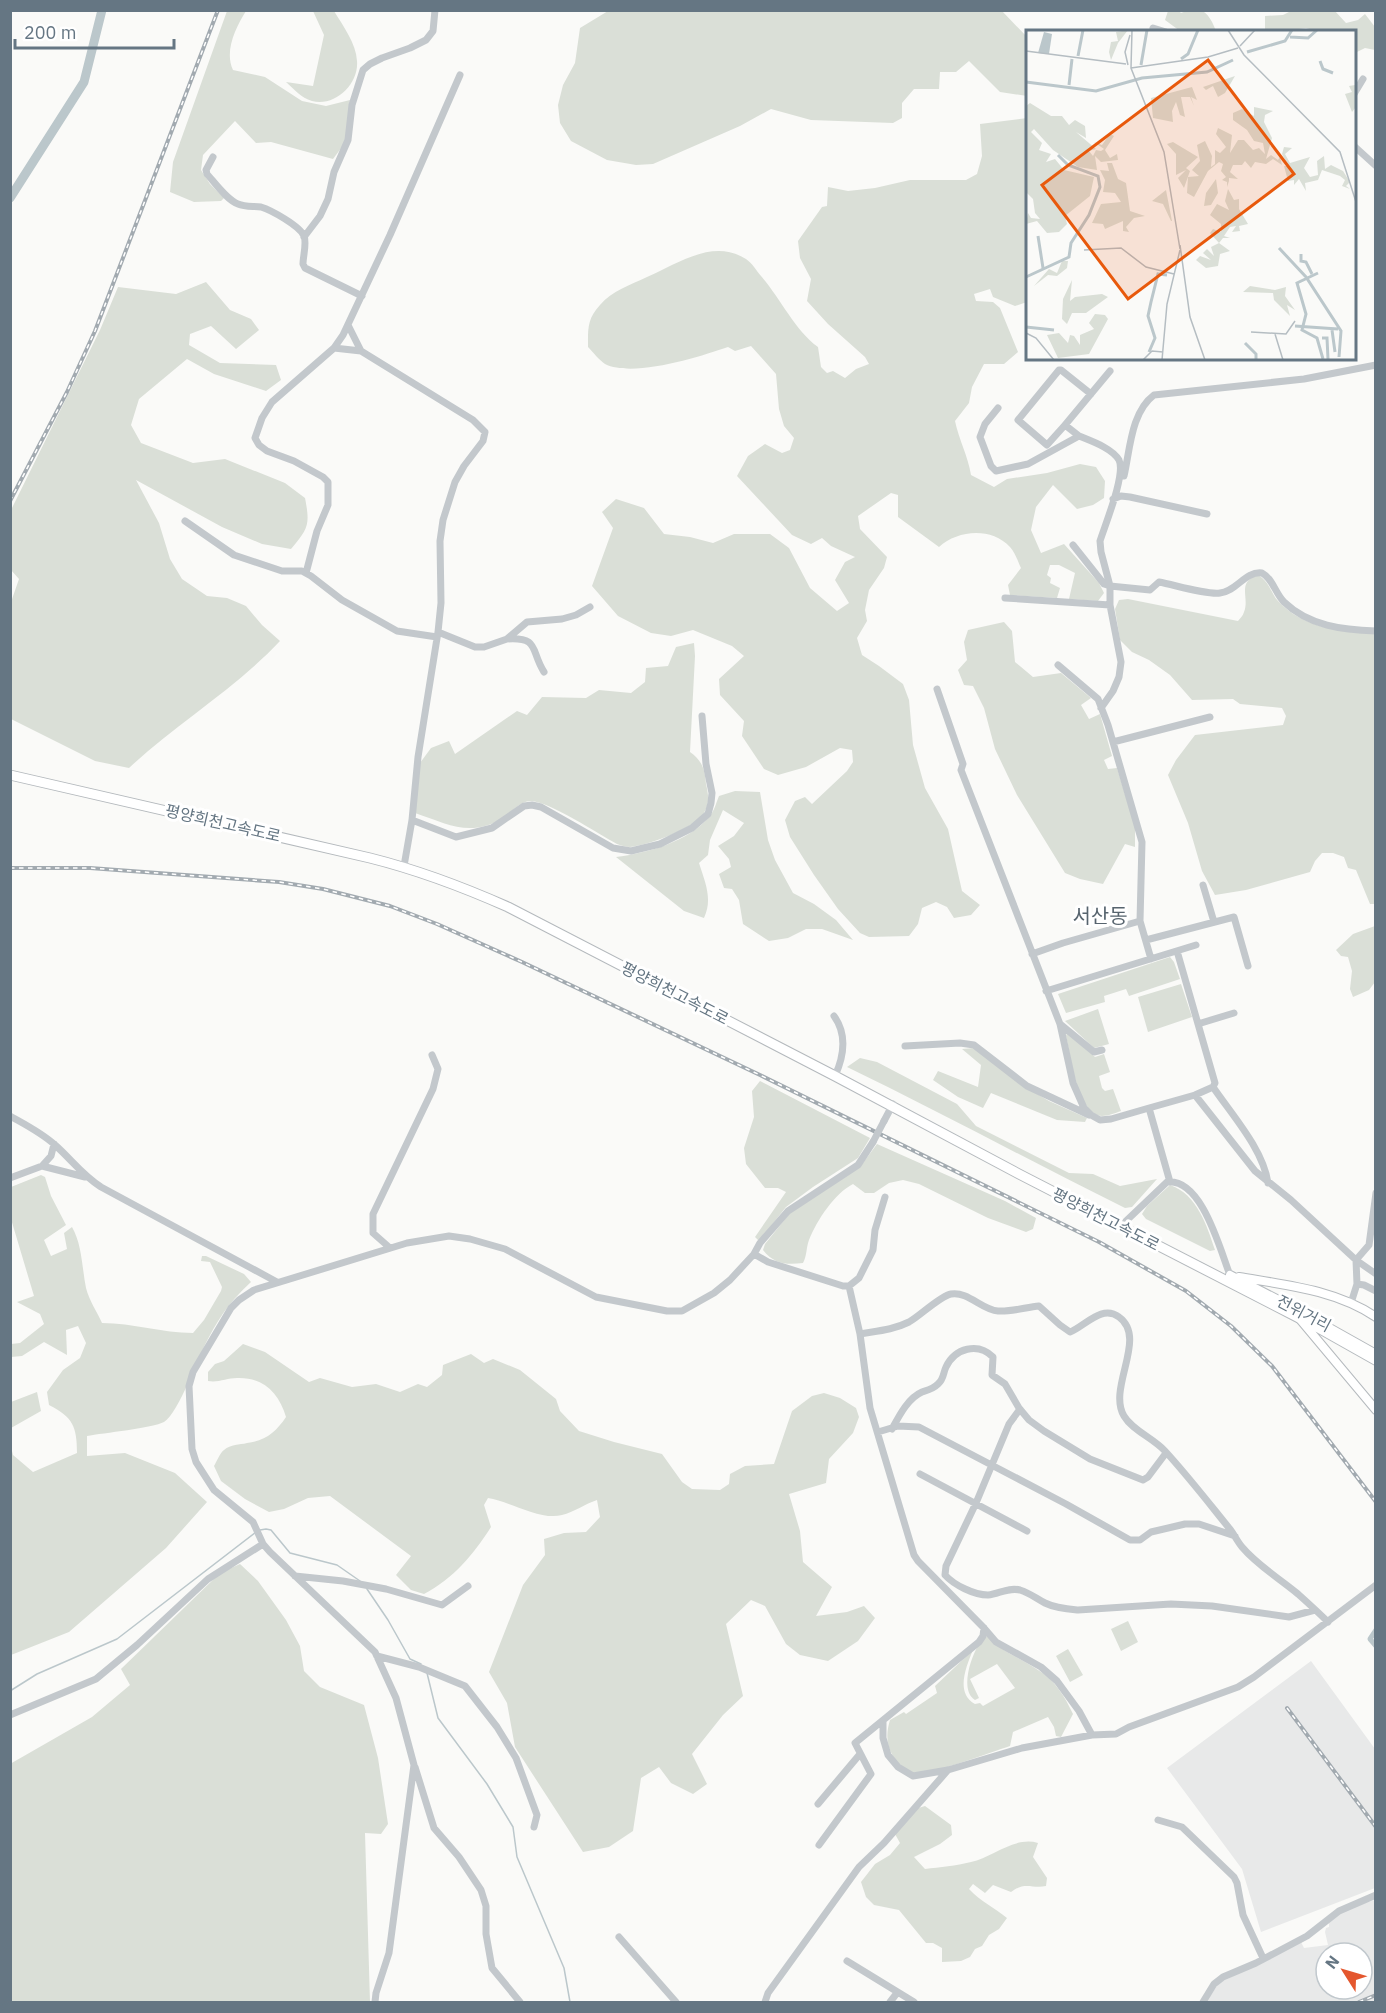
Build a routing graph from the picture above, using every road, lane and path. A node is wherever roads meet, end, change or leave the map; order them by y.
1 (435, 10) edge
2 (1153, 28) dead end
3 (1160, 30) edge
4 (460, 75) dead end
5 (1364, 79) dead end
6 (1356, 91) edge
7 (1356, 148) edge
8 (213, 157) dead end
9 (1376, 166) edge
10 (304, 237) junction
11 (362, 296) junction
12 (348, 325) junction
13 (334, 348) junction
14 (361, 351) junction
15 (1376, 365) edge
16 (1110, 371) dead end
17 (1090, 394) junction
18 (998, 408) dead end
19 (1065, 425) junction
20 (1079, 436) junction
21 (1116, 498) junction
22 (1207, 514) dead end
23 (185, 521) dead end
24 (1073, 545) dead end
25 (306, 573) junction
26 (1110, 586) junction
27 (1005, 598) dead end
28 (1110, 605) junction
29 (590, 607) dead end
30 (1376, 631) edge
31 (437, 634) junction
32 (507, 639) junction
33 (1058, 665) dead end
34 (544, 672) dead end
35 (938, 688) dead end
36 (1101, 708) junction
37 (702, 716) dead end
38 (1210, 717) dead end
39 (1113, 742) junction
40 (10, 774) edge
41 (412, 820) junction
42 (404, 865) junction
43 (1203, 885) dead end
44 (1140, 921) junction
45 (1214, 922) junction
46 (1146, 940) junction
47 (1196, 945) dead end
48 (1177, 951) junction
49 (1032, 954) junction
50 (1151, 959) junction
51 (1248, 966) dead end
52 (1046, 991) junction
53 (1234, 1013) dead end
54 (834, 1016) dead end
55 (1060, 1024) junction
56 (1198, 1024) junction
57 (905, 1046) dead end
58 (1102, 1050) dead end
59 (432, 1055) dead end
60 (835, 1075) junction
61 (1214, 1087) junction
62 (1195, 1095) junction
63 (893, 1105) junction
64 (1149, 1108) junction
65 (1091, 1115) junction
66 (10, 1116) edge
67 (54, 1144) junction
68 (42, 1166) junction
69 (10, 1178) edge
70 (86, 1178) junction
71 (1170, 1182) junction
72 (1268, 1183) junction
73 (1376, 1193) edge
74 (885, 1197) dead end
75 (1125, 1222) junction
76 (1373, 1239) edge
77 (390, 1248) junction
78 (754, 1254) junction
79 (1356, 1260) junction
80 (1376, 1274) edge
81 (1230, 1275) junction
82 (277, 1282) junction
83 (1357, 1284) junction
84 (849, 1286) junction
85 (1376, 1291) edge
86 (1351, 1303) junction
87 (1376, 1317) edge
88 (1299, 1318) junction
89 (860, 1334) junction
90 (1376, 1353) edge
91 (1376, 1361) edge
92 (1020, 1409) junction
93 (1376, 1410) edge
94 (892, 1429) junction
95 (878, 1432) junction
96 (1166, 1452) junction
97 (991, 1466) junction
98 (920, 1474) dead end
99 (976, 1503) junction
100 (1027, 1531) dead end
101 (1235, 1536) junction
102 (263, 1544) junction
103 (295, 1576) junction
104 (1376, 1585) edge
105 (468, 1586) dead end
106 (1315, 1610) junction
107 (1328, 1622) junction
108 (984, 1628) junction
109 (377, 1656) junction
110 (10, 1715) edge
111 (883, 1722) junction
112 (1092, 1735) junction
113 (860, 1754) junction
114 (414, 1765) junction
115 (948, 1770) junction
116 (818, 1804) dead end
117 (1158, 1820) dead end
118 (534, 1827) dead end
119 (819, 1845) dead end
120 (1376, 1895) edge
121 (619, 1937) dead end
122 (1263, 1958) junction
123 (846, 1961) dead end
124 (897, 1993) junction
125 (375, 2002) edge
126 (520, 2002) edge
127 (676, 2002) edge
128 (765, 2002) edge
129 (890, 2002) edge
130 (914, 2002) edge
131 (1203, 2002) edge

1 - 10 street
2 - 3 street
4 - 11 street
5 - 6 street
7 - 9 street
8 - 10 street
10 - 11 street
11 - 12 street
12 - 13 street
12 - 14 street
13 - 14 street
13 - 25 street
14 - 31 street
15 - 21 street
16 - 17 street
17 - 19 street
17 - 19 street
18 - 20 street
19 - 20 street
20 - 21 street
21 - 22 street
21 - 26 street
23 - 25 street
24 - 26 street
25 - 31 street
26 - 28 street
26 - 30 street
27 - 28 street
28 - 36 street
29 - 32 street
31 - 32 street
31 - 41 street
32 - 34 street
33 - 36 street
35 - 49 street
36 - 39 street
37 - 41 street
38 - 39 street
39 - 44 street
40 - 42 highway, 평양희천고속도로
41 - 42 street
42 - 60 highway, 평양희천고속도로
43 - 45 street
44 - 46 street
44 - 49 street
45 - 46 street
45 - 51 street
46 - 50 street
47 - 48 street
48 - 50 street
48 - 56 street
49 - 52 street
50 - 52 street
52 - 55 street
53 - 56 street
54 - 60 street
55 - 58 street
55 - 65 street
56 - 61 street
57 - 65 street
59 - 77 street
60 - 63 highway, 평양희천고속도로
61 - 62 street
61 - 72 street
62 - 64 street
62 - 72 street
63 - 75 highway, 평양희천고속도로
63 - 78 street, bridge
63 - 88 highway, 평양희천고속도로
64 - 65 street
64 - 71 street
66 - 67 street
67 - 68 street
67 - 70 street
68 - 69 street
68 - 70 street
70 - 82 street
71 - 75 street
71 - 81 street
72 - 79 street
73 - 76 street
74 - 84 street
75 - 81 highway, 평양희천고속도로
76 - 79 street
77 - 78 street
77 - 82 street
78 - 84 street
79 - 80 street
79 - 83 street
81 - 86 main road
81 - 90 main road, 전위거리
82 - 102 street
83 - 85 street
83 - 86 street
84 - 89 street
86 - 87 main road
88 - 91 main road, 전위거리
88 - 93 main road
89 - 95 street
89 - 96 street
92 - 94 street
92 - 96 street
92 - 97 street
94 - 95 street
94 - 97 street
95 - 108 street
96 - 101 street
97 - 99 street
97 - 101 street
98 - 99 street
99 - 100 street
99 - 106 street
101 - 106 street
102 - 103 street
102 - 110 street
103 - 105 street
103 - 109 street
104 - 107 street
106 - 107 street
107 - 112 street
108 - 111 street
108 - 112 street
109 - 114 street
109 - 118 street
111 - 113 street
111 - 115 street
112 - 115 street
113 - 116 street
113 - 119 street
114 - 125 street
114 - 126 street
115 - 128 street
117 - 122 street
120 - 122 street
121 - 127 street
122 - 131 street
123 - 124 street
124 - 129 street
124 - 130 street

